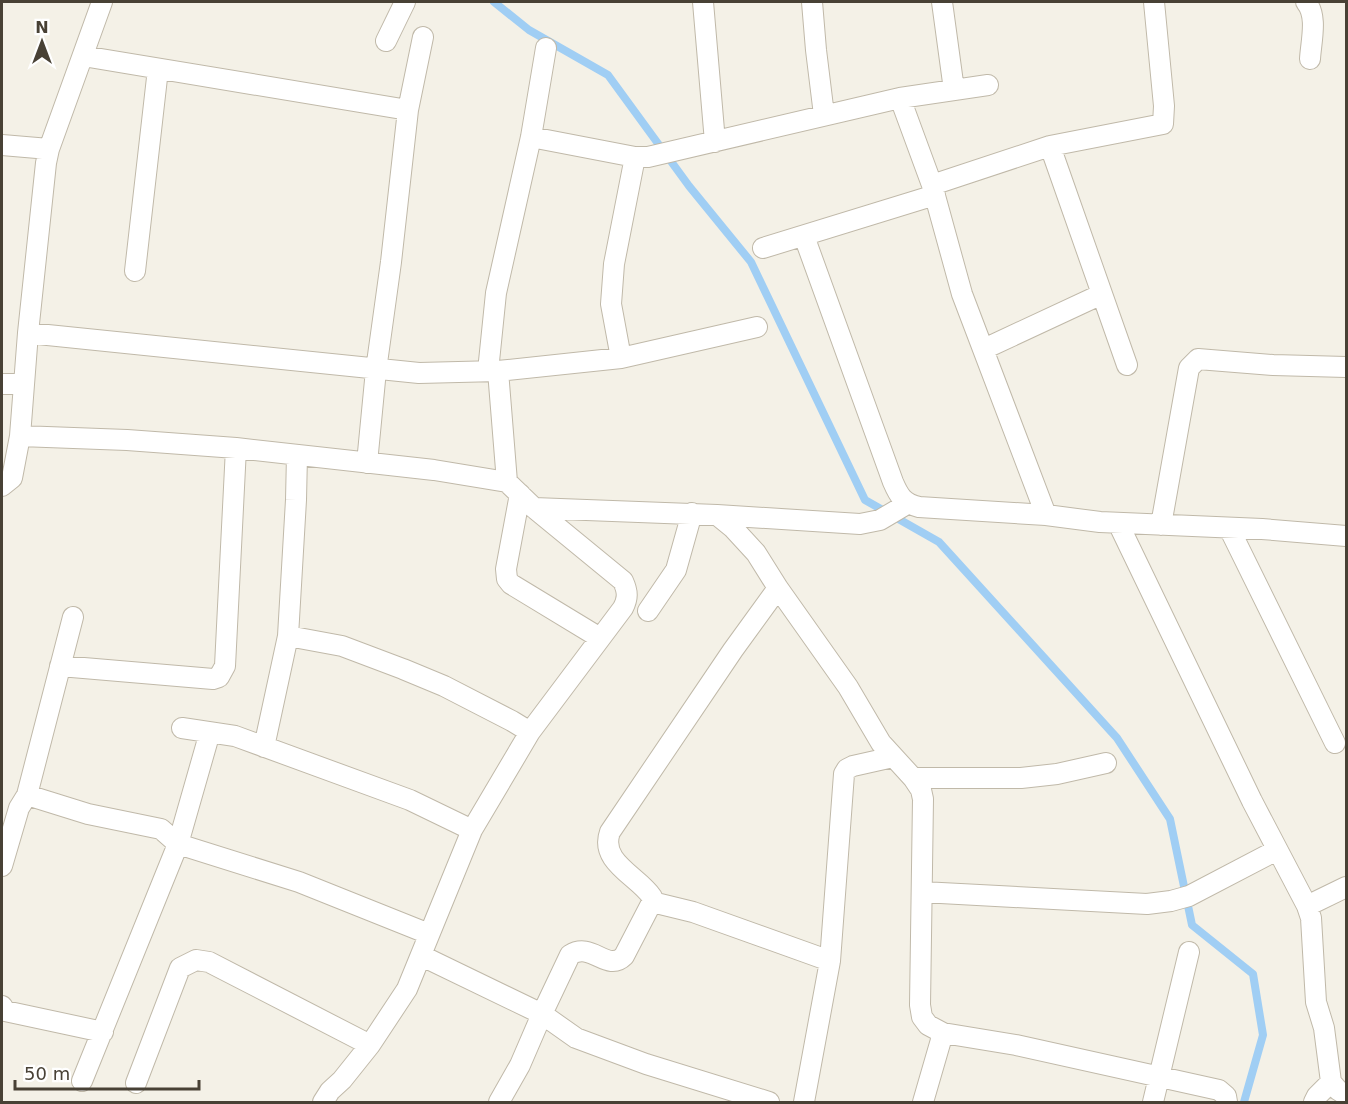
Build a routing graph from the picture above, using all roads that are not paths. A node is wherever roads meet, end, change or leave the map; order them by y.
1 (102, 2) edge
2 (405, 2) edge
3 (703, 2) edge
4 (812, 2) edge
5 (942, 2) edge
6 (1154, 2) edge
7 (1306, 2) edge
8 (423, 37) dead end
9 (386, 41) dead end
10 (546, 48) dead end
11 (83, 56) junction
12 (1310, 59) dead end
13 (158, 69) junction
14 (988, 85) dead end
15 (954, 90) junction
16 (900, 98) junction
17 (408, 111) junction
18 (824, 115) junction
19 (531, 137) junction
20 (715, 142) junction
21 (2, 145) edge
22 (1050, 146) junction
23 (49, 149) junction
24 (641, 158) junction
25 (933, 190) junction
26 (804, 236) junction
27 (763, 248) dead end
28 (135, 271) dead end
29 (1102, 294) junction
30 (757, 327) dead end
31 (27, 333) junction
32 (984, 349) junction
33 (621, 358) junction
34 (1127, 365) dead end
35 (1347, 368) edge
36 (376, 370) junction
37 (493, 371) junction
38 (2, 384) edge
39 (23, 384) junction
40 (20, 436) junction
41 (236, 448) junction
42 (297, 455) junction
43 (367, 463) junction
44 (2, 486) edge
45 (520, 494) junction
46 (907, 504) junction
47 (692, 513) junction
48 (717, 515) junction
49 (1046, 515) junction
50 (1118, 523) junction
51 (1161, 525) junction
52 (1229, 528) junction
53 (1347, 536) edge
54 (778, 588) junction
55 (648, 611) dead end
56 (73, 617) dead end
57 (288, 636) junction
58 (600, 638) junction
59 (60, 666) junction
60 (182, 728) dead end
61 (210, 732) junction
62 (530, 732) junction
63 (1335, 743) dead end
64 (264, 747) junction
65 (892, 756) junction
66 (1106, 764) dead end
67 (913, 778) junction
68 (27, 795) junction
69 (472, 830) junction
70 (178, 844) junction
71 (1277, 850) junction
72 (2, 866) edge
73 (1347, 887) edge
74 (922, 892) junction
75 (651, 902) junction
76 (1307, 906) junction
77 (429, 934) junction
78 (1189, 952) dead end
79 (422, 956) junction
80 (830, 961) junction
81 (2, 1006) edge
82 (542, 1014) junction
83 (104, 1032) junction
84 (943, 1033) junction
85 (370, 1045) junction
86 (1160, 1075) junction
87 (82, 1081) dead end
88 (1331, 1082) junction
89 (136, 1083) dead end
90 (1347, 1095) edge
91 (323, 1102) edge
92 (500, 1102) edge
93 (769, 1102) edge
94 (804, 1102) edge
95 (923, 1102) edge
96 (1154, 1102) edge
97 (1227, 1102) edge
98 (1314, 1102) edge

1 - 11 street
2 - 9 street
3 - 20 street
4 - 18 street
5 - 15 street
6 - 22 street
7 - 12 street
8 - 17 street
10 - 19 street
11 - 13 street
11 - 23 street
13 - 17 street
13 - 28 street
14 - 15 street
15 - 16 street
16 - 18 street
16 - 25 street
17 - 36 street
18 - 20 street
19 - 24 street
19 - 37 street
20 - 24 street
21 - 23 street
22 - 25 street
22 - 29 street
23 - 31 street
24 - 33 street
25 - 26 street
25 - 32 street
26 - 27 street
26 - 46 street
29 - 32 street
29 - 34 street
30 - 33 street
31 - 36 street
31 - 39 street
32 - 49 street
33 - 37 street
35 - 51 street
36 - 37 street
36 - 43 street
37 - 45 street
38 - 39 street
39 - 40 street
40 - 41 street
40 - 44 street
41 - 42 street
41 - 59 street
42 - 43 street
42 - 57 street
43 - 45 street
45 - 47 street
45 - 58 street
45 - 58 street
46 - 48 street
46 - 49 street
47 - 48 street
47 - 55 street
48 - 54 street
49 - 50 street
50 - 51 street
50 - 71 street
51 - 52 street
52 - 53 street
52 - 63 street
54 - 65 street
54 - 75 street
56 - 59 street
57 - 62 street
57 - 64 street
58 - 62 street
59 - 68 street
60 - 61 street
61 - 64 street
61 - 70 street
62 - 69 street
64 - 69 street
65 - 67 street
65 - 80 street
66 - 67 street
67 - 74 street
68 - 70 street
68 - 72 street
69 - 77 street
70 - 77 street
70 - 83 street
71 - 74 street
71 - 76 street
73 - 76 street
74 - 84 street
75 - 80 street
75 - 82 street
76 - 88 street
77 - 79 street
78 - 86 street
79 - 82 street
79 - 85 street
80 - 94 street
81 - 83 street
82 - 92 street
82 - 93 street
83 - 87 street
84 - 86 street
84 - 95 street
85 - 89 street
85 - 91 street
86 - 96 street
86 - 97 street
88 - 90 street
88 - 98 street

